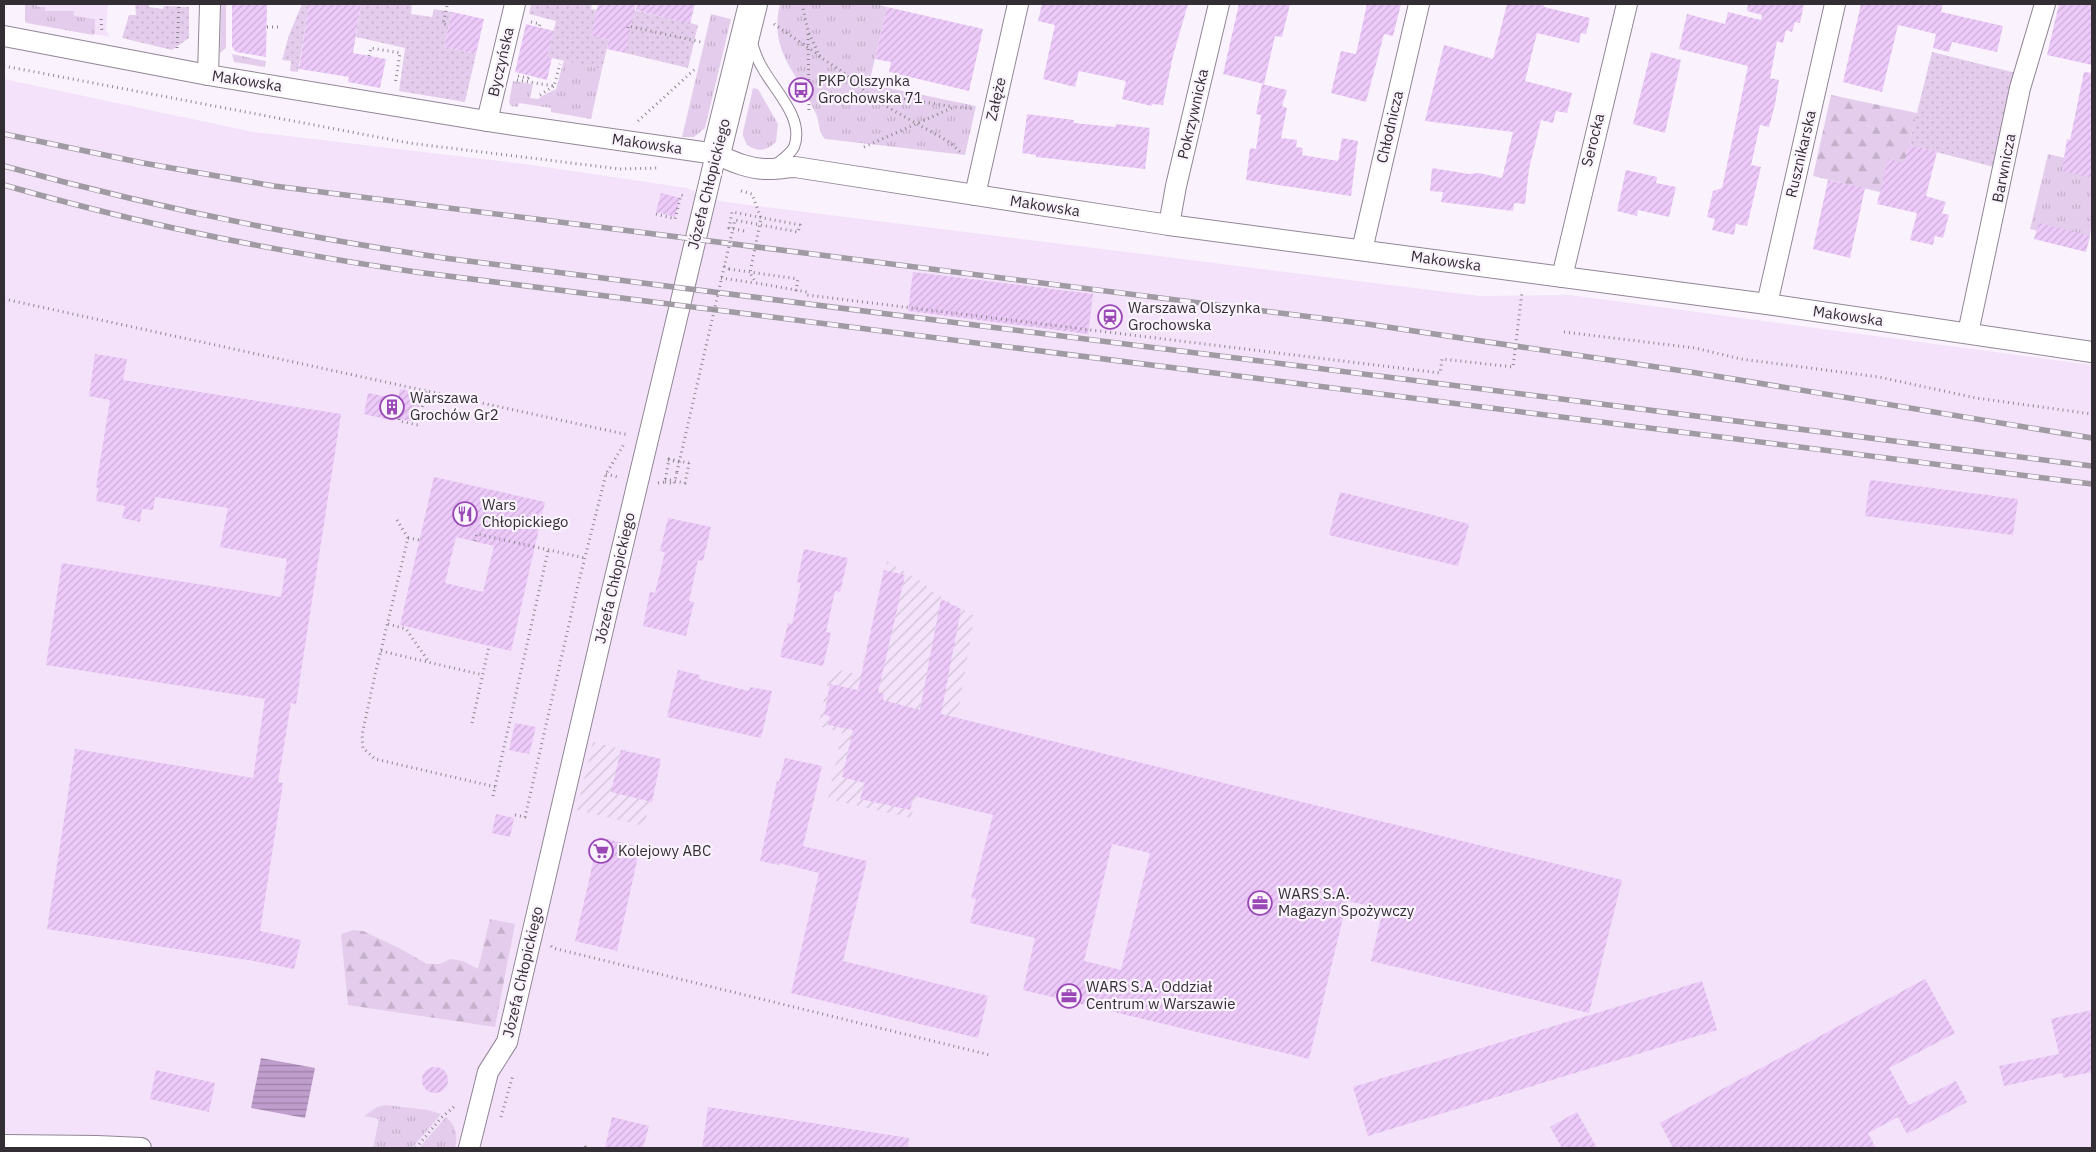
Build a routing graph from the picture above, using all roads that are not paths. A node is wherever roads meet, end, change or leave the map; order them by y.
1 (210, 4) edge
2 (515, 4) edge
3 (1018, 4) edge
4 (1219, 4) edge
5 (1419, 4) edge
6 (1627, 4) edge
7 (1835, 4) edge
8 (2045, 4) edge
9 (758, 14) edge
10 (4, 36) edge
11 (208, 75) junction
12 (487, 121) junction
13 (716, 154) junction
14 (770, 170) junction
15 (975, 195) junction
16 (1170, 225) junction
17 (1362, 250) junction
18 (1562, 277) junction
19 (1767, 304) junction
20 (1968, 333) junction
21 (2092, 352) edge
22 (4, 1145) edge
23 (141, 1148) edge
24 (469, 1148) edge

1 - 11 street
2 - 12 street, Byczyńska
3 - 15 street, Załęże
4 - 16 street, Pokrzywnicka
5 - 17 street, Chłodnicza
6 - 18 street, Serocka
7 - 19 street, Rusznikarska
8 - 20 street, Barwnicza
9 - 13 street, Józefa Chłopickiego
9 - 14 lane
10 - 11 street, Makowska
11 - 12 street, Makowska
12 - 13 street, Makowska
13 - 14 street, Makowska
13 - 24 street, Józefa Chłopickiego
14 - 15 street, Makowska
15 - 16 street, Makowska
16 - 17 street, Makowska
17 - 18 street, Makowska
18 - 19 street, Makowska
19 - 20 street, Makowska
20 - 21 street, Makowska
22 - 23 street

